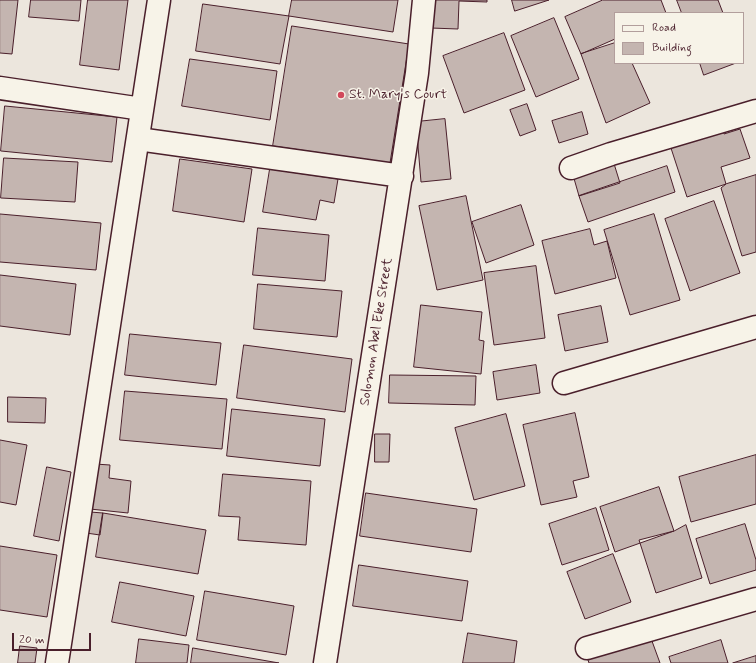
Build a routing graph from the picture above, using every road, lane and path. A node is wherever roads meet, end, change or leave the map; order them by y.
1 (159, 0) edge
2 (424, 0) edge
3 (0, 88) edge
4 (142, 109) junction
5 (756, 111) edge
6 (138, 139) junction
7 (570, 168) dead end
8 (402, 176) junction
9 (756, 327) edge
10 (564, 383) dead end
11 (756, 598) edge
12 (587, 648) dead end
13 (57, 663) edge
14 (325, 663) edge

1 - 4 street
2 - 8 street, Solomon Abel Eke Street
3 - 4 street
4 - 6 street
5 - 7 street
6 - 8 street
6 - 13 street
8 - 14 street, Solomon Abel Eke Street
9 - 10 street
11 - 12 street

